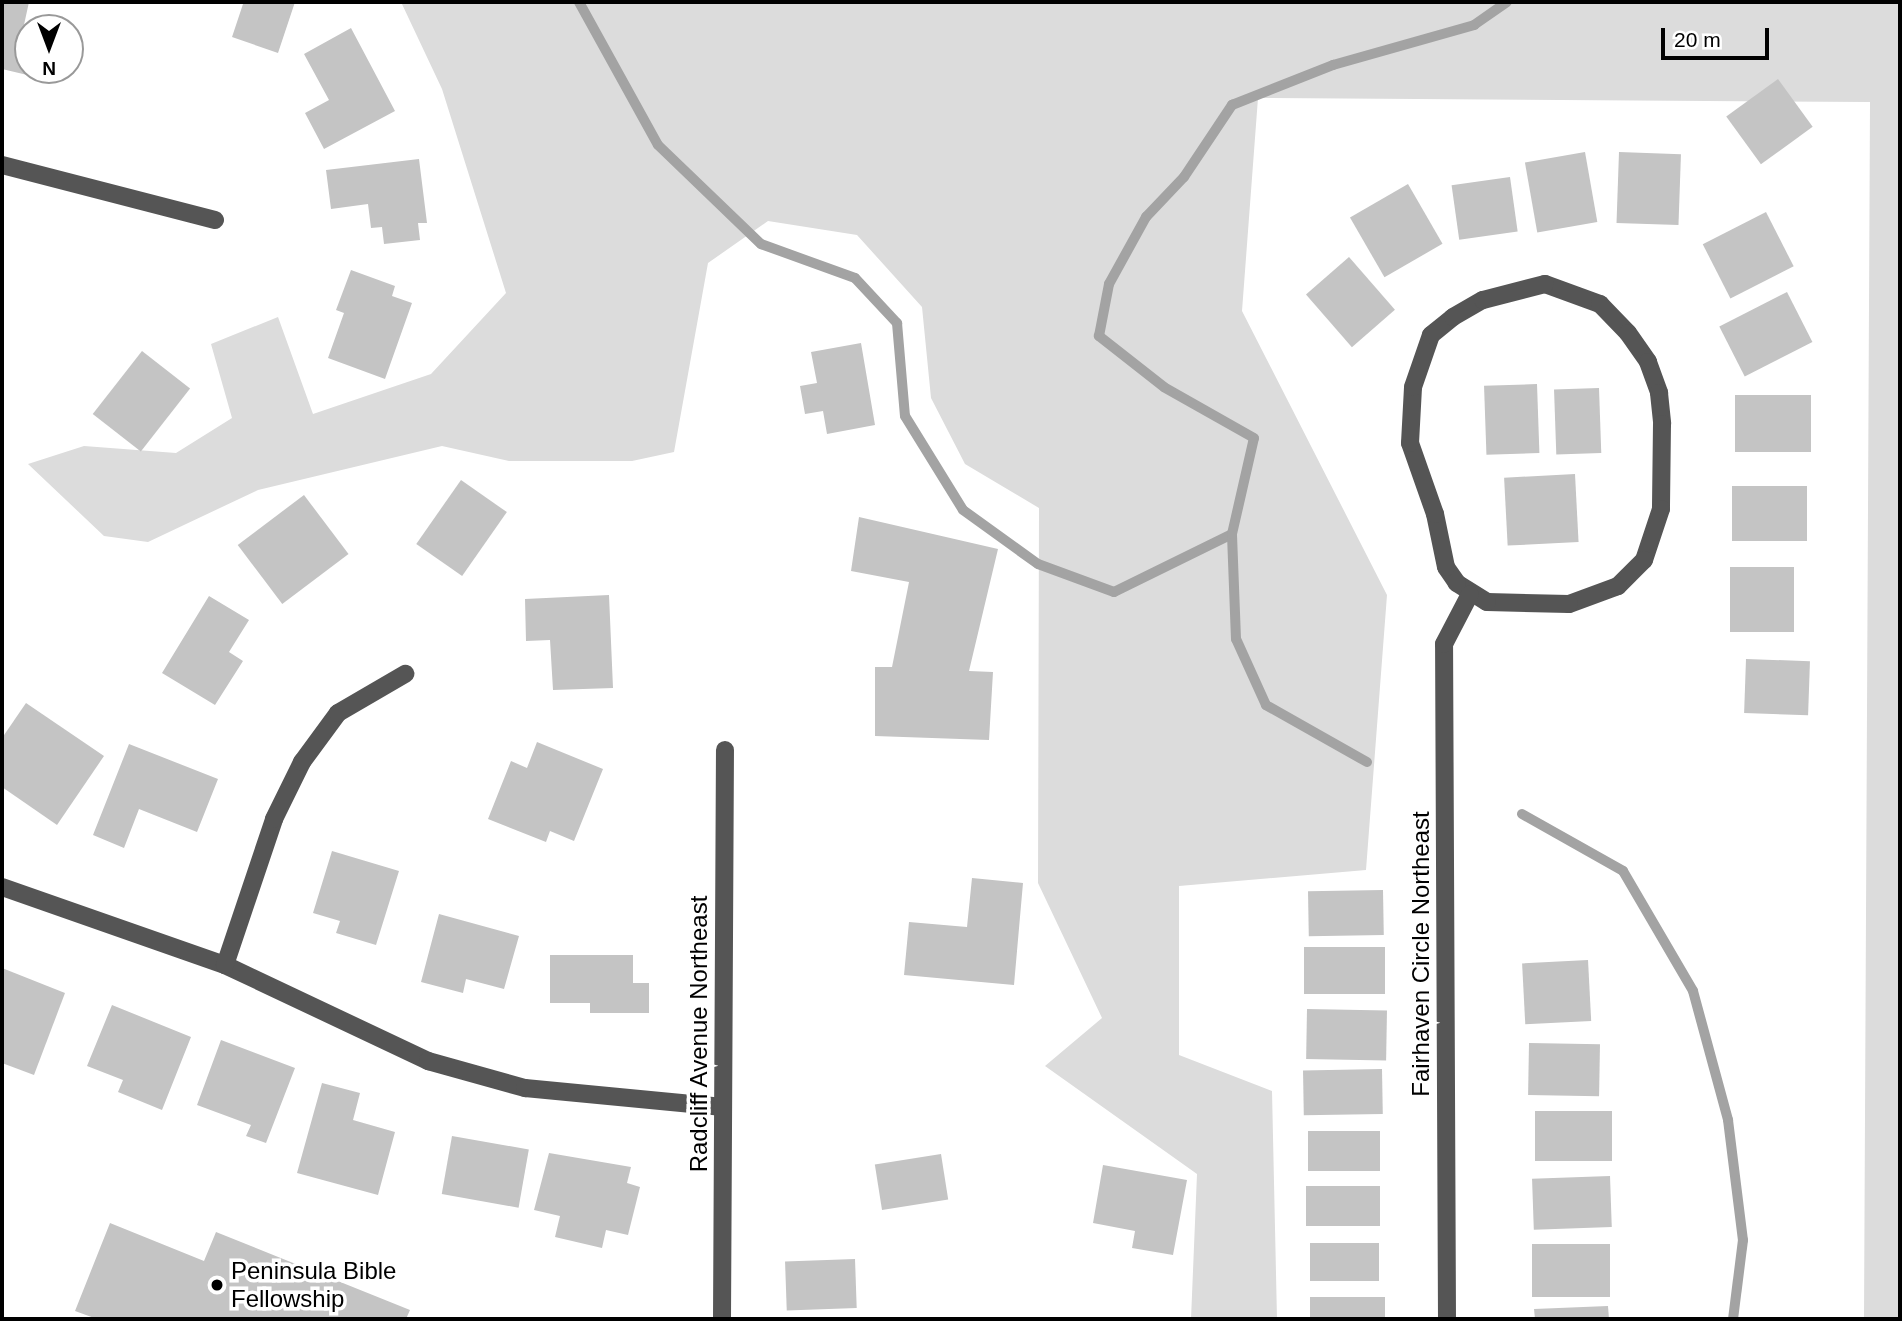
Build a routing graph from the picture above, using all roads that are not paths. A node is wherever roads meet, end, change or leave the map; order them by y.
1 (2, 164) edge
2 (215, 220) dead end
3 (1470, 594) junction
4 (405, 674) dead end
5 (725, 750) dead end
6 (2, 887) edge
7 (225, 965) junction
8 (723, 1107) junction
9 (722, 1319) edge
10 (1447, 1319) edge

1 - 2 street
3 - 3 street
3 - 10 street, Fairhaven Circle Northeast
4 - 7 street
5 - 8 street, Radcliff Avenue Northeast
6 - 7 street
7 - 8 street
8 - 9 street, Radcliff Avenue Northeast

